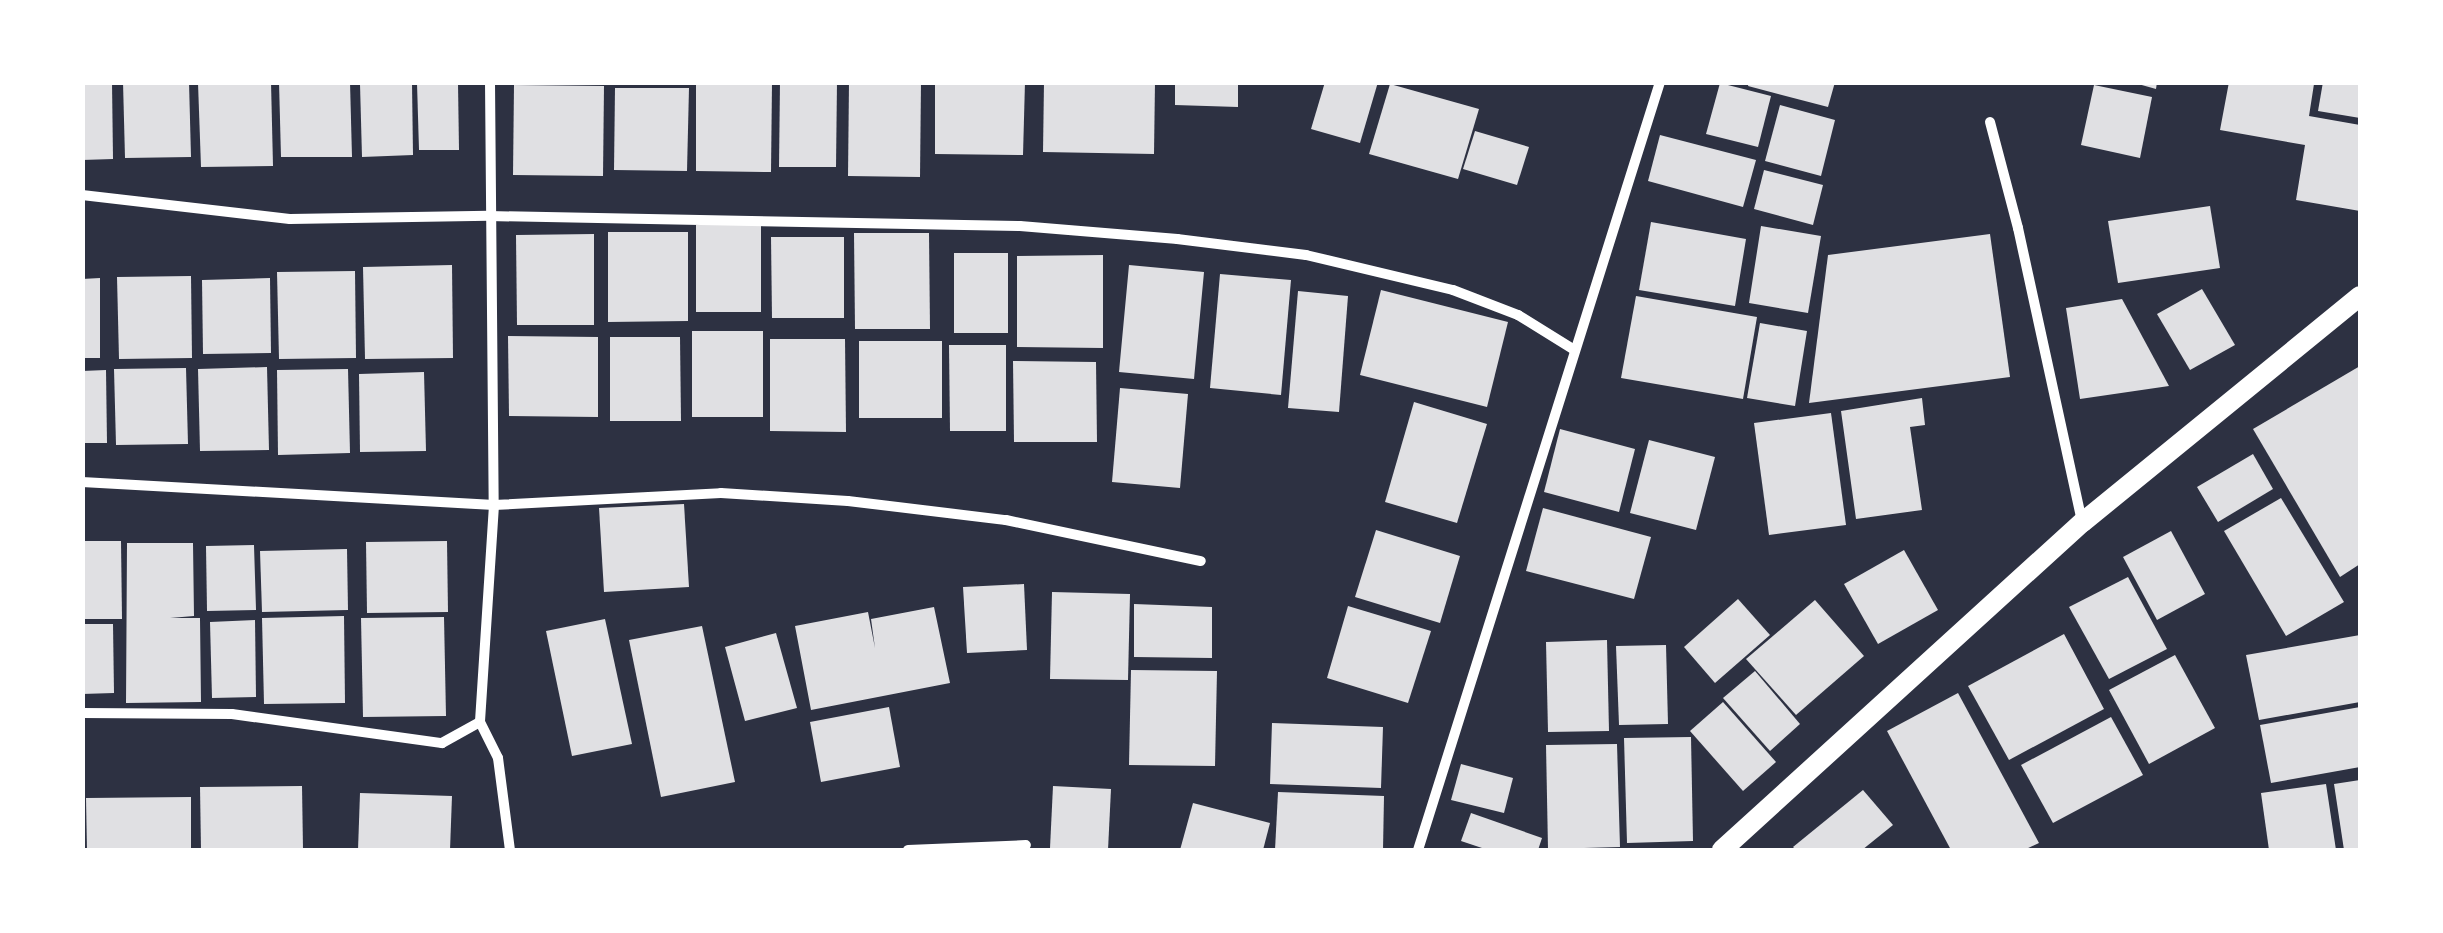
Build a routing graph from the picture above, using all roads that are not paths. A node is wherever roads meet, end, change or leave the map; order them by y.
1 (490, 82) edge
2 (1660, 82) edge
3 (1990, 122) dead end
4 (82, 196) edge
5 (489, 216) junction
6 (2360, 296) edge
7 (1573, 349) junction
8 (82, 482) edge
9 (494, 505) junction
10 (2082, 522) junction
11 (1200, 561) dead end
12 (82, 713) edge
13 (480, 722) junction
14 (1026, 845) dead end
15 (510, 850) edge
16 (908, 850) edge
17 (1418, 850) edge
18 (1722, 850) edge

1 - 5 street
2 - 7 street
3 - 10 street
4 - 5 street
5 - 7 street
5 - 9 street
6 - 10 main road
7 - 17 street
8 - 9 street
9 - 11 street
9 - 13 street
10 - 18 main road
12 - 13 street
13 - 15 street
14 - 16 street

